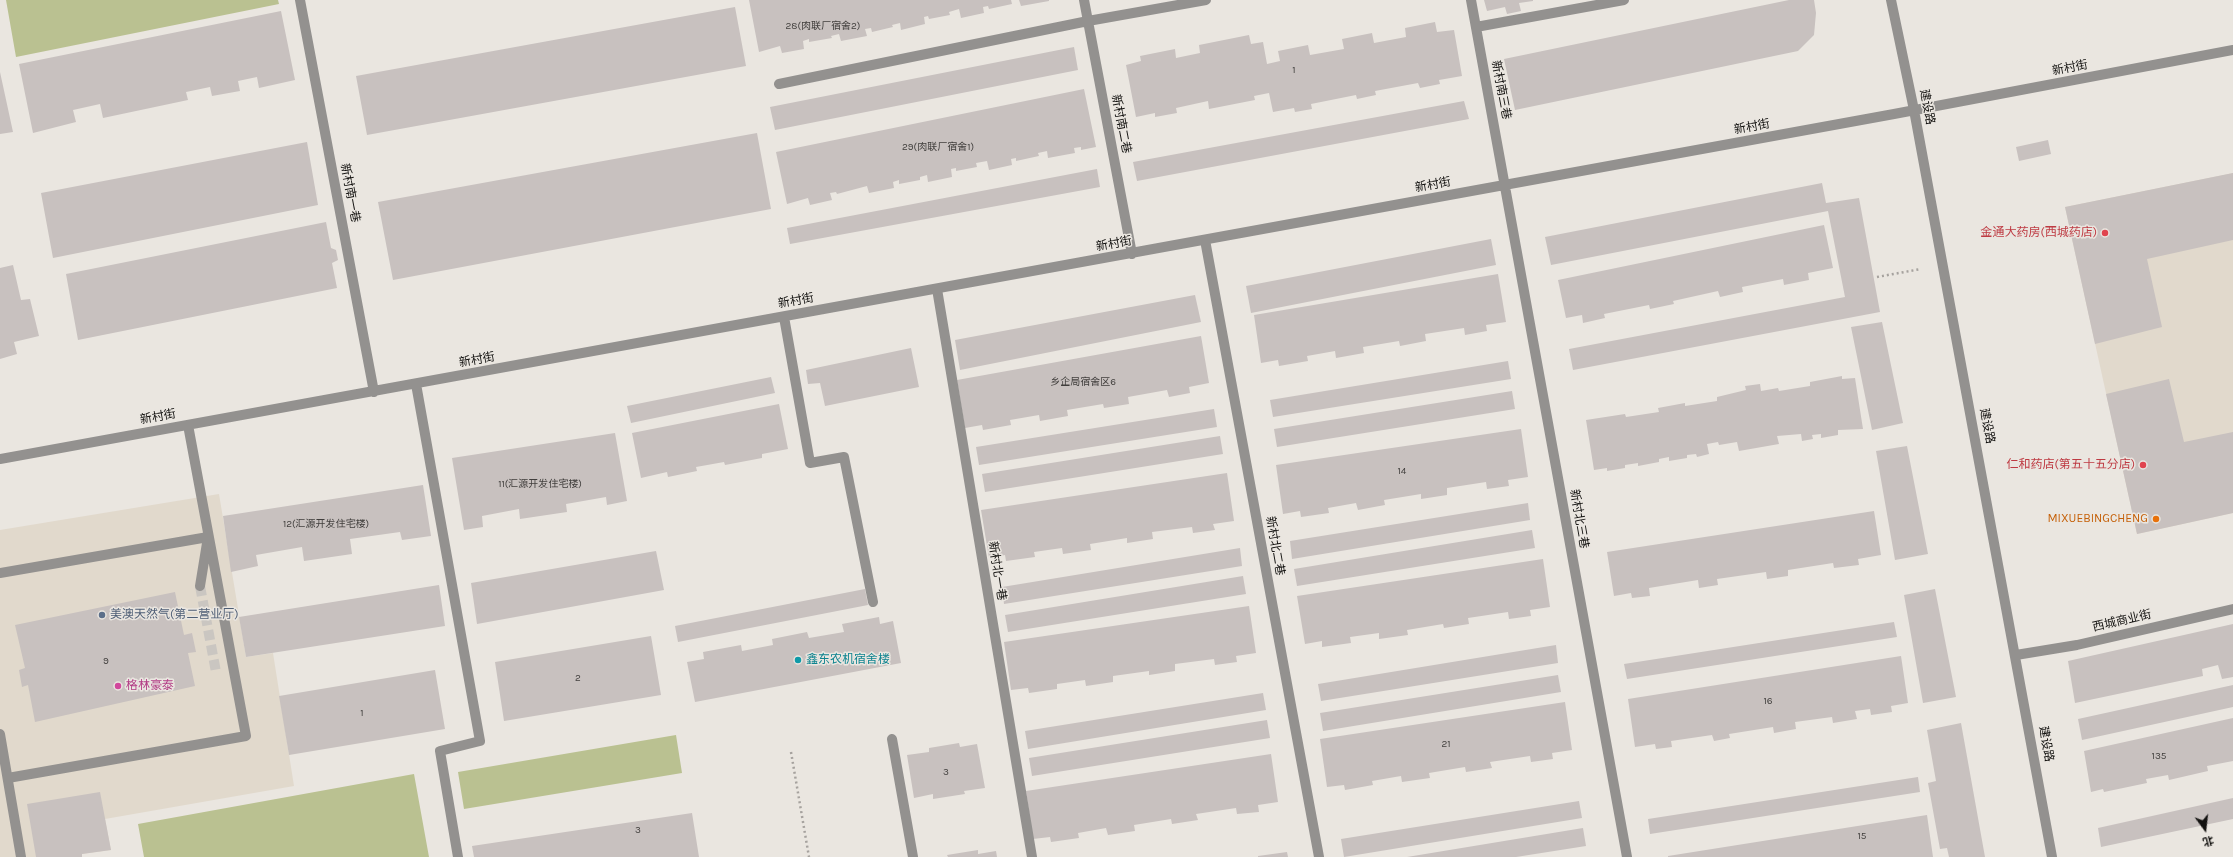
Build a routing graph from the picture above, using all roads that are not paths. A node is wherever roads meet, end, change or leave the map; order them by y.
1 (300, 0) edge
2 (1084, 0) edge
3 (1206, 0) edge
4 (1471, 0) edge
5 (1624, 0) edge
6 (1891, 0) edge
7 (1088, 21) junction
8 (1476, 27) junction
9 (2233, 50) edge
10 (779, 84) dead end
11 (1914, 110) junction
12 (1506, 185) junction
13 (1205, 240) junction
14 (1132, 254) junction
15 (937, 289) junction
16 (784, 316) junction
17 (416, 384) junction
18 (374, 392) junction
19 (188, 425) junction
20 (0, 459) edge
21 (208, 537) junction
22 (0, 573) edge
23 (200, 586) tunnel mouth
24 (873, 602) dead end
25 (2233, 609) edge
26 (2016, 655) junction
27 (0, 734) edge
28 (892, 739) dead end
29 (8, 778) junction
30 (21, 857) edge
31 (458, 857) edge
32 (913, 857) edge
33 (1032, 857) edge
34 (1319, 857) edge
35 (1627, 857) edge
36 (2052, 857) edge

1 - 18 street, 新村南一巷
2 - 7 street, 新村南二巷
3 - 7 street
4 - 8 street, 新村南三巷
5 - 8 street
6 - 11 street, 建设路
7 - 10 street
7 - 14 street, 新村南二巷
8 - 12 street, 新村南三巷
9 - 11 street, 新村街
11 - 12 street, 新村街
11 - 26 street, 建设路
12 - 13 street, 新村街
12 - 35 street, 新村北三巷
13 - 14 street, 新村街
13 - 34 street, 新村北二巷
14 - 15 street, 新村街
15 - 16 street, 新村街
15 - 33 street, 新村北一巷
16 - 17 street, 新村街
16 - 24 street
17 - 18 street, 新村街
17 - 31 street
18 - 19 street, 新村街
19 - 20 street, 新村街
19 - 21 street
21 - 22 street
21 - 23 street
21 - 29 street
25 - 26 street, 西城商业街
26 - 36 street, 建设路
27 - 29 street
28 - 32 street
29 - 30 street

